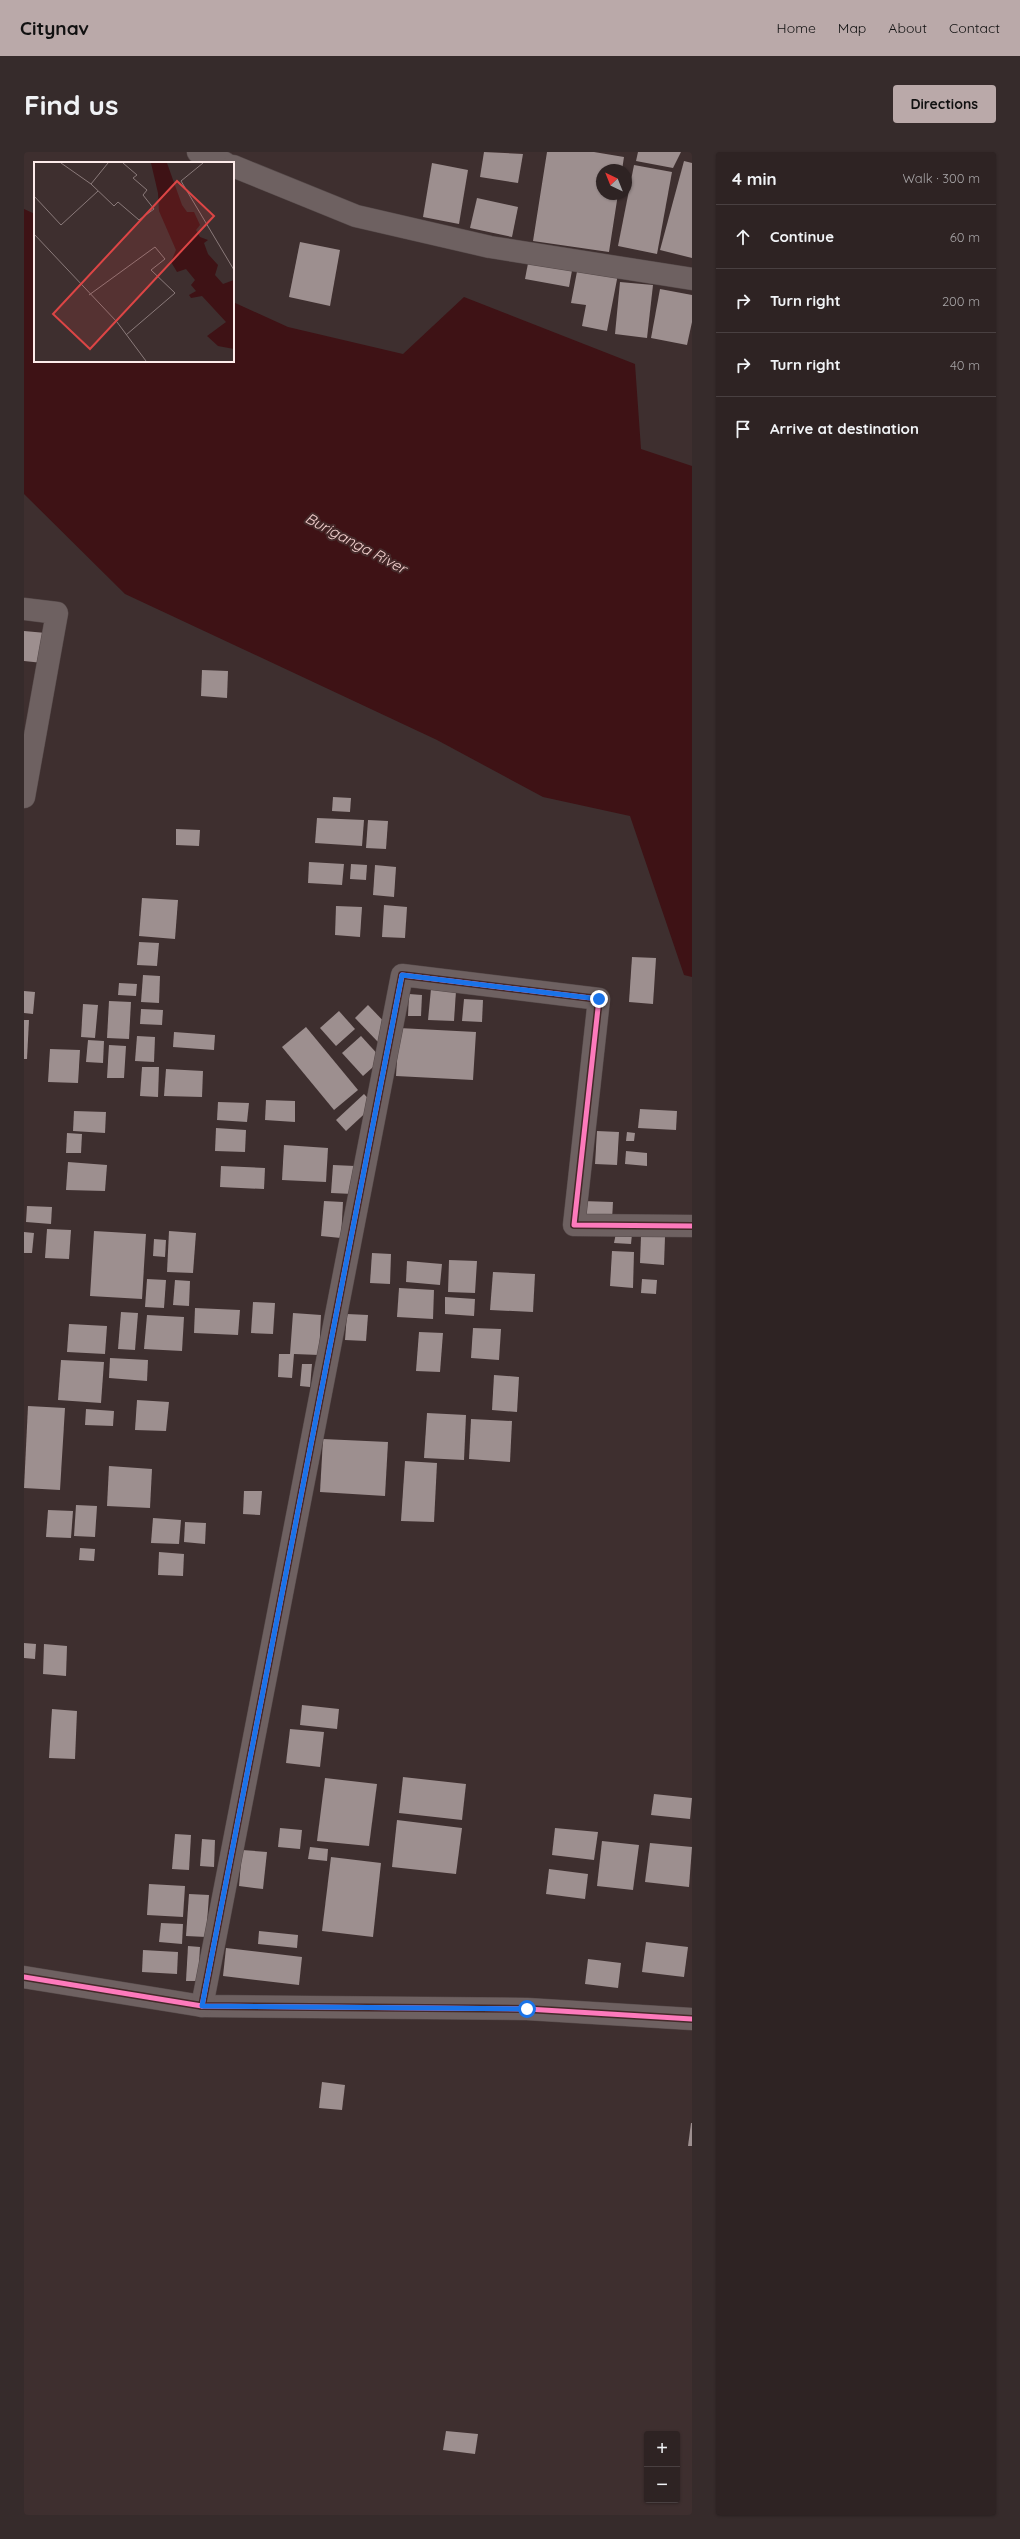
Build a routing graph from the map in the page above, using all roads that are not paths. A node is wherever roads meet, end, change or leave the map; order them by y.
1 (198, 152) edge
2 (223, 162) edge
3 (234, 166) edge
4 (692, 279) edge
5 (24, 609) edge
6 (24, 796) edge
7 (692, 1226) edge
8 (24, 1977) edge
9 (202, 2006) junction
10 (692, 2019) edge

1 - 2 street
3 - 4 street
5 - 6 street
7 - 9 street
8 - 9 street
9 - 10 street

